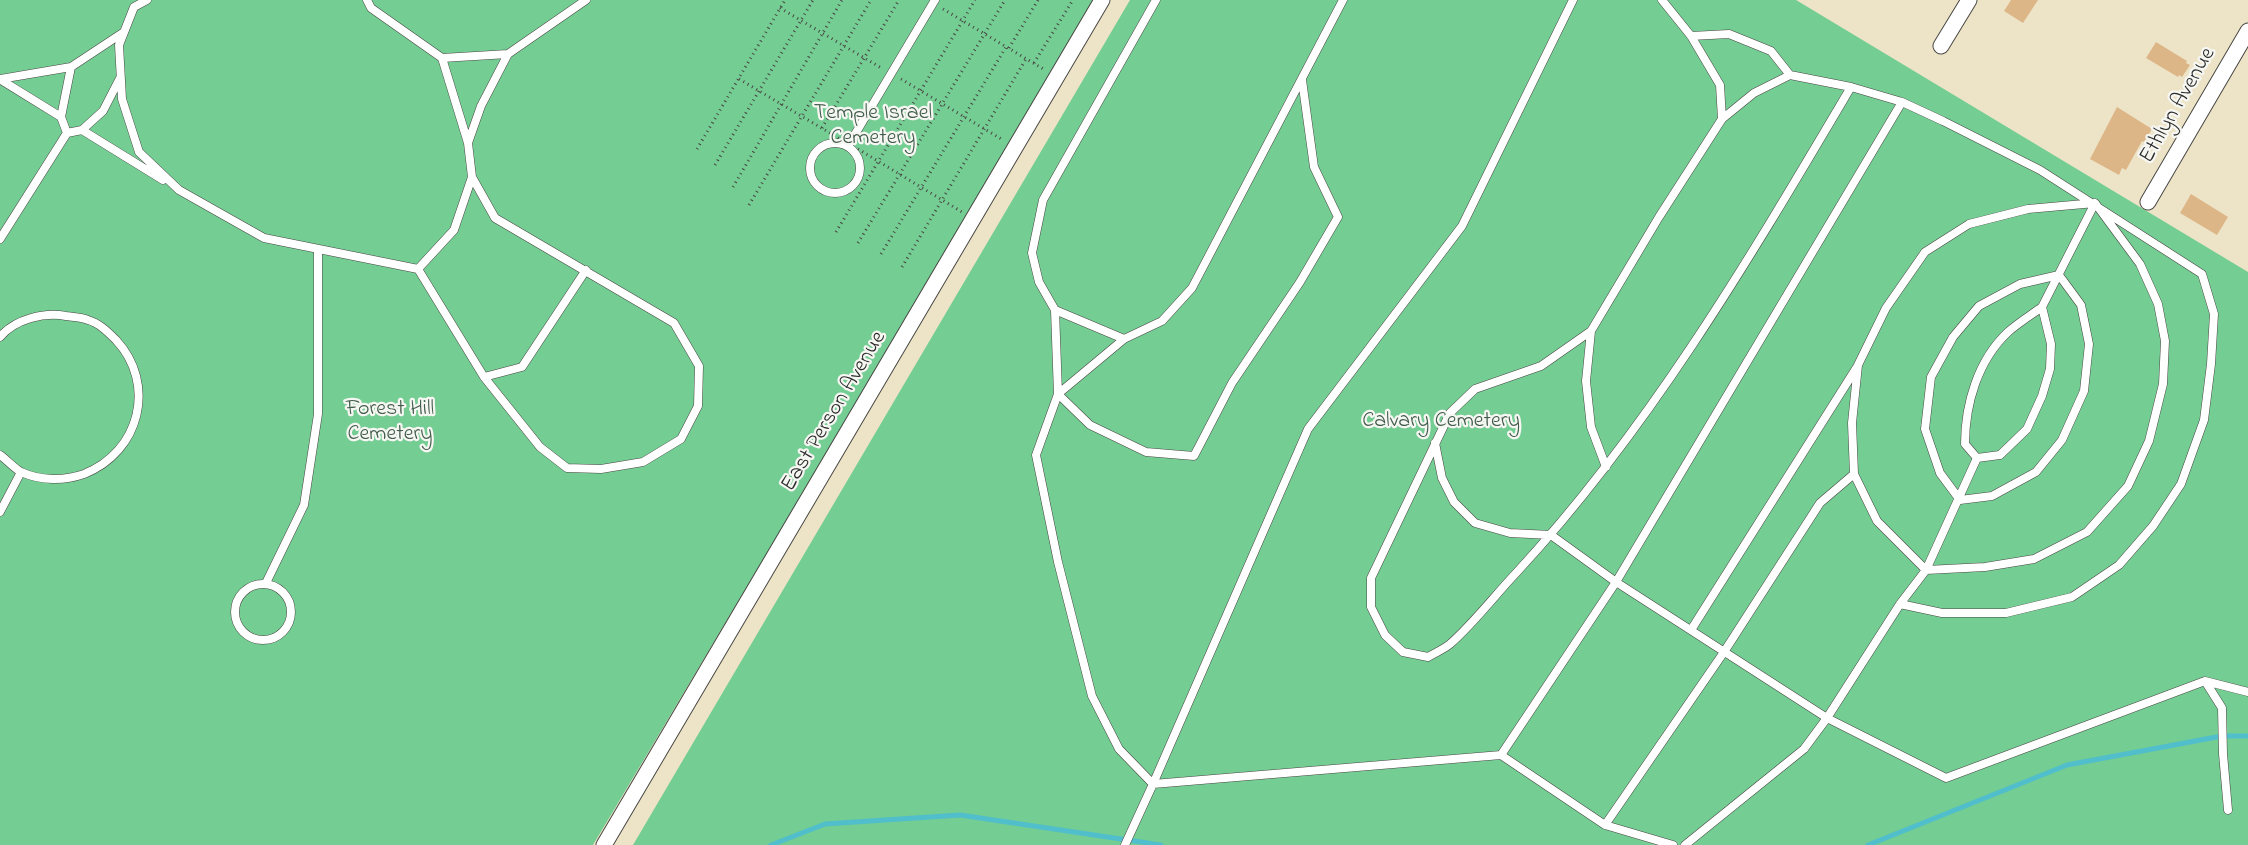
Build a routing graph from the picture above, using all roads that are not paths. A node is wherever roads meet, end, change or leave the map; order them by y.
1 (146, 0) edge
2 (367, 0) edge
3 (586, 0) edge
4 (1102, 0) edge
5 (1156, 0) edge
6 (1343, 0) edge
7 (1573, 0) edge
8 (1662, 0) edge
9 (1969, 0) edge
10 (934, 2) edge
11 (2248, 31) edge
12 (124, 32) junction
13 (1691, 36) junction
14 (1941, 46) dead end
15 (508, 54) junction
16 (442, 58) junction
17 (71, 67) junction
18 (1790, 75) junction
19 (120, 78) junction
20 (1301, 79) junction
21 (1, 80) edge
22 (1851, 88) junction
23 (1902, 102) junction
24 (61, 117) junction
25 (1722, 119) junction
26 (82, 130) junction
27 (67, 133) junction
28 (468, 143) junction
29 (848, 145) junction
30 (472, 177) junction
31 (179, 190) junction
32 (2148, 202) dead end
33 (2095, 204) junction
34 (0, 239) edge
35 (318, 249) junction
36 (418, 269) junction
37 (586, 270) junction
38 (2058, 275) junction
39 (2042, 307) junction
40 (1055, 310) junction
41 (1591, 331) junction
42 (0, 337) edge
43 (1124, 339) junction
44 (1858, 366) junction
45 (484, 377) junction
46 (1058, 394) junction
47 (1435, 443) junction
48 (0, 455) edge
49 (1977, 458) junction
50 (1606, 466) junction
51 (21, 472) junction
52 (1854, 474) junction
53 (1960, 500) junction
54 (0, 512) edge
55 (1551, 535) junction
56 (1926, 570) junction
57 (1616, 582) junction
58 (266, 583) junction
59 (1900, 604) junction
60 (1691, 630) junction
61 (1724, 652) junction
62 (2205, 681) junction
63 (2247, 689) edge
64 (1828, 718) junction
65 (1501, 755) junction
66 (1152, 784) junction
67 (2228, 810) dead end
68 (1605, 825) junction
69 (604, 845) edge
70 (1124, 845) edge
71 (1673, 845) edge
72 (1685, 845) edge

1 - 12 lane
2 - 16 lane
3 - 15 lane
4 - 69 street, East Person Avenue
5 - 40 lane
6 - 20 lane
7 - 66 lane
8 - 13 lane
9 - 14 street
10 - 29 lane
11 - 32 street, Ethlyn Avenue
12 - 17 lane
12 - 19 lane
13 - 18 lane
13 - 25 lane
15 - 16 lane
15 - 28 lane
16 - 28 lane
17 - 21 lane
17 - 24 lane
18 - 22 lane
18 - 25 lane
19 - 26 lane
19 - 31 lane
20 - 43 lane
20 - 46 lane
21 - 24 lane
22 - 23 lane
22 - 50 lane
23 - 33 lane
23 - 57 lane
24 - 27 lane
25 - 41 lane
26 - 27 lane
26 - 31 lane
27 - 34 lane
28 - 30 lane
29 - 29 lane
30 - 36 lane
30 - 37 lane
31 - 35 lane
33 - 38 lane
33 - 44 lane
33 - 56 lane
33 - 59 lane
35 - 36 lane
35 - 58 lane
36 - 45 lane
37 - 45 lane
37 - 45 lane
38 - 39 lane
38 - 53 lane
38 - 53 lane
39 - 49 lane
39 - 49 lane
40 - 43 lane
40 - 46 lane
41 - 47 lane
41 - 50 lane
42 - 51 lane
43 - 46 lane
44 - 52 lane
44 - 60 lane
46 - 66 lane
47 - 55 lane
47 - 55 lane
48 - 51 lane
49 - 53 lane
50 - 55 lane
51 - 54 lane
52 - 56 lane
52 - 61 lane
53 - 56 lane
55 - 57 lane
56 - 59 lane
57 - 60 lane
57 - 65 lane
58 - 58 lane
59 - 64 lane
60 - 61 lane
61 - 64 lane
61 - 68 lane
62 - 63 lane
62 - 64 lane
62 - 67 lane
64 - 72 lane
65 - 66 lane
65 - 68 lane
66 - 70 lane
68 - 71 lane

